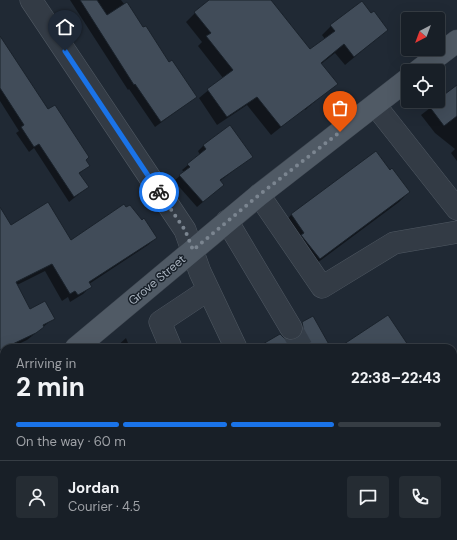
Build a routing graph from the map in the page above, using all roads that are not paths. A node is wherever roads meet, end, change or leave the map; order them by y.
1 (31, 0) edge
2 (457, 41) edge
3 (427, 64) edge
4 (401, 85) edge
5 (375, 105) junction
6 (259, 195) junction
7 (457, 209) edge
8 (227, 222) junction
9 (457, 232) edge
10 (193, 250) junction
11 (208, 290) junction
12 (291, 328) tunnel mouth
13 (81, 344) edge
14 (169, 344) edge
15 (234, 344) edge

1 - 10 street
2 - 3 main road
4 - 5 main road, Grove Street
5 - 6 main road, Grove Street
5 - 7 street
6 - 8 main road, Grove Street
6 - 9 street
8 - 10 main road, Grove Street
8 - 12 street
10 - 11 street
10 - 13 main road, Grove Street
11 - 14 street
11 - 15 street

